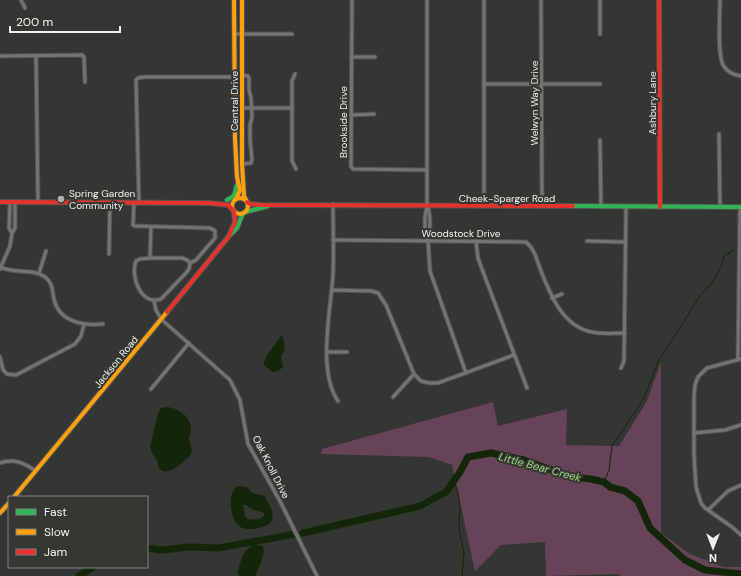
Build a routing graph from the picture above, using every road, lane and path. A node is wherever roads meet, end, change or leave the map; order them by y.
1 (21, 0) edge
2 (234, 0) edge
3 (242, 0) edge
4 (352, 0) edge
5 (427, 0) edge
6 (484, 0) edge
7 (541, 0) edge
8 (600, 0) edge
9 (660, 0) edge
10 (720, 0) edge
11 (24, 8) dead end
12 (235, 34) junction
13 (242, 34) junction
14 (292, 34) dead end
15 (600, 34) dead end
16 (0, 56) edge
17 (36, 56) junction
18 (351, 57) junction
19 (375, 57) dead end
20 (295, 74) dead end
21 (242, 75) junction
22 (741, 76) edge
23 (235, 77) junction
24 (84, 82) dead end
25 (484, 84) junction
26 (541, 84) junction
27 (600, 84) dead end
28 (235, 108) junction
29 (242, 108) junction
30 (252, 108) junction
31 (292, 108) junction
32 (374, 114) dead end
33 (351, 115) junction
34 (719, 134) dead end
35 (600, 140) dead end
36 (242, 164) junction
37 (296, 169) dead end
38 (427, 170) junction
39 (237, 177) junction
40 (236, 199) junction
41 (227, 200) junction
42 (0, 202) edge
43 (12, 202) junction
44 (38, 202) junction
45 (247, 202) junction
46 (110, 203) junction
47 (134, 203) junction
48 (139, 203) junction
49 (209, 203) junction
50 (274, 204) junction
51 (333, 204) junction
52 (427, 205) junction
53 (484, 206) junction
54 (542, 206) junction
55 (601, 207) junction
56 (626, 207) junction
57 (660, 207) junction
58 (720, 207) junction
59 (740, 207) edge
60 (233, 210) junction
61 (244, 213) junction
62 (151, 227) junction
63 (229, 236) junction
64 (333, 240) junction
65 (428, 240) junction
66 (476, 241) junction
67 (587, 241) dead end
68 (625, 242) junction
69 (46, 250) dead end
70 (109, 254) dead end
71 (150, 258) junction
72 (190, 263) junction
73 (0, 268) edge
74 (39, 273) junction
75 (332, 290) junction
76 (562, 294) dead end
77 (552, 298) junction
78 (154, 301) junction
79 (161, 319) junction
80 (84, 324) junction
81 (103, 324) dead end
82 (625, 333) junction
83 (189, 343) junction
84 (327, 352) junction
85 (347, 352) dead end
86 (514, 355) junction
87 (0, 357) edge
88 (740, 359) edge
89 (621, 368) dead end
90 (466, 373) junction
91 (414, 374) junction
92 (527, 388) dead end
93 (151, 389) dead end
94 (393, 397) dead end
95 (338, 401) dead end
96 (741, 424) edge
97 (694, 433) junction
98 (0, 463) edge
99 (36, 471) junction
100 (741, 485) edge
101 (15, 496) edge
102 (8, 504) edge
103 (708, 510) junction
104 (0, 513) edge
105 (741, 535) edge
106 (318, 576) edge

1 - 11 street
2 - 12 main road, Central Drive
3 - 13 main road, Central Drive
4 - 18 street, Brookside Drive
5 - 38 street
6 - 25 street
7 - 26 street, Welwyn Way Drive
8 - 15 street
9 - 57 main road, Ashbury Lane
10 - 22 street
12 - 13 street
12 - 23 main road, Central Drive
13 - 14 street
13 - 21 main road, Central Drive
16 - 17 street
17 - 24 street
17 - 44 street
18 - 19 street
18 - 33 street, Brookside Drive
20 - 31 street
21 - 29 main road, Central Drive
21 - 30 street
23 - 28 main road, Central Drive
23 - 48 street
25 - 26 street
25 - 53 street
26 - 27 street
26 - 54 street, Welwyn Way Drive
28 - 29 street
28 - 39 main road, Central Drive
29 - 30 street
29 - 36 main road, Central Drive
30 - 31 street
30 - 36 street
31 - 37 street
32 - 33 street
33 - 38 street, Brookside Drive
34 - 58 street
35 - 55 street
36 - 45 main road, Central Drive
38 - 52 street
39 - 40 main road, Central Drive
39 - 41 main road
40 - 41 main road
40 - 45 main road
40 - 60 main road
41 - 49 main road
42 - 43 main road
43 - 44 main road
43 - 73 street
44 - 46 main road
45 - 50 main road, Cheek-Sparger Road
45 - 61 main road
46 - 47 main road
46 - 70 street
47 - 48 main road
47 - 62 street
48 - 49 main road
49 - 60 main road
50 - 51 main road, Cheek-Sparger Road
50 - 61 main road, Cheek-Sparger Road
51 - 52 main road, Cheek-Sparger Road
51 - 64 street
52 - 53 main road, Cheek-Sparger Road
52 - 65 street
53 - 54 main road, Cheek-Sparger Road
54 - 55 main road, Cheek-Sparger Road
55 - 56 main road, Cheek-Sparger Road
56 - 57 main road, Cheek-Sparger Road
56 - 68 street
57 - 58 main road, Cheek-Sparger Road
58 - 59 main road, Cheek-Sparger Road
59 - 88 street
60 - 61 main road
60 - 63 main road, Jackson Road
61 - 63 main road, Jackson Road
62 - 71 street
62 - 72 street
63 - 79 main road, Jackson Road
64 - 65 street, Woodstock Drive
64 - 75 street
65 - 66 street, Woodstock Drive
65 - 90 street
66 - 77 street, Woodstock Drive
66 - 86 street
67 - 68 street
68 - 82 street
69 - 74 street
71 - 72 street
71 - 78 street
72 - 78 street
73 - 74 street
74 - 80 street
75 - 84 street
75 - 91 street
76 - 77 street
77 - 82 street, Woodstock Drive
78 - 79 street
79 - 83 street, Oak Knoll Drive
79 - 99 main road, Jackson Road
80 - 81 street
80 - 87 street
82 - 89 street
83 - 93 street
83 - 106 street, Oak Knoll Drive
84 - 85 street
84 - 95 street
86 - 90 street
86 - 92 street
88 - 97 street
90 - 91 street
91 - 94 street
96 - 97 street
97 - 103 street
98 - 99 street
99 - 101 main road, Jackson Road
100 - 103 street
102 - 104 main road
103 - 105 street

